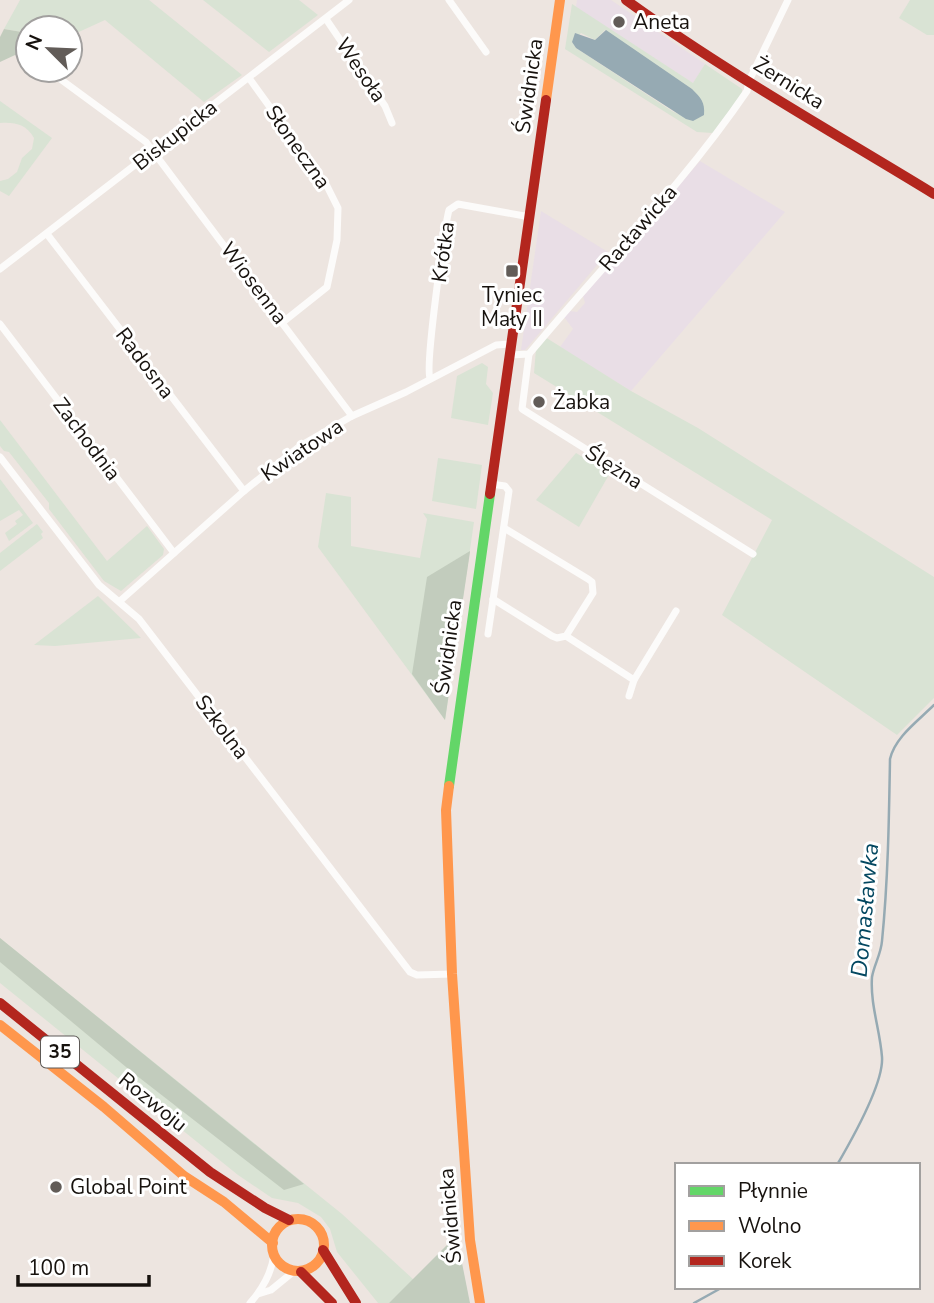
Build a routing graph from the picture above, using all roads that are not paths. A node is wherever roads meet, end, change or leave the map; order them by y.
1 (349, 0) edge
2 (449, 0) edge
3 (560, 0) edge
4 (626, 0) edge
5 (788, 0) edge
6 (326, 19) junction
7 (486, 52) dead end
8 (249, 78) junction
9 (749, 81) junction
10 (67, 84) edge
11 (392, 123) dead end
12 (154, 151) junction
13 (934, 194) edge
14 (530, 217) junction
15 (47, 234) junction
16 (0, 269) edge
17 (283, 322) junction
18 (0, 324) edge
19 (510, 349) junction
20 (529, 354) junction
21 (430, 378) junction
22 (352, 416) junction
23 (0, 457) edge
24 (491, 484) junction
25 (244, 491) junction
26 (504, 528) junction
27 (174, 553) junction
28 (753, 554) dead end
29 (493, 599) junction
30 (120, 601) junction
31 (676, 611) dead end
32 (488, 635) dead end
33 (566, 636) junction
34 (634, 680) junction
35 (629, 696) dead end
36 (452, 974) junction
37 (0, 1003) edge
38 (0, 1025) edge
39 (289, 1220) junction
40 (273, 1249) junction
41 (323, 1250) junction
42 (297, 1272) junction
43 (258, 1294) junction
44 (250, 1303) edge
45 (332, 1303) edge
46 (356, 1303) edge
47 (480, 1303) edge

1 - 6 street, Biskupicka
2 - 7 street
3 - 14 street, Świdnicka
4 - 9 street, Żernicka
5 - 9 street, Racławicka
6 - 8 street, Biskupicka
6 - 11 street, Wesoła
8 - 12 street, Biskupicka
8 - 17 street, Słoneczna
9 - 13 street, Żernicka
9 - 20 street, Racławicka
10 - 12 street, Wiosenna
12 - 15 street, Biskupicka
12 - 17 street, Wiosenna
14 - 19 street, Świdnicka
14 - 21 street, Krótka
15 - 16 street, Biskupicka
15 - 25 street, Radosna
17 - 22 street, Wiosenna
18 - 27 street, Zachodnia
19 - 20 street
19 - 21 street, Kwiatowa
19 - 24 street, Świdnicka
20 - 28 street, Ślężna
21 - 22 street, Kwiatowa
22 - 25 street, Kwiatowa
23 - 30 street, Szkolna
24 - 26 street
24 - 36 street, Świdnicka
25 - 27 street, Kwiatowa
26 - 29 street
26 - 33 street
27 - 30 street, Kwiatowa
29 - 32 street
29 - 33 street
30 - 36 street, Szkolna
31 - 34 street
33 - 34 street
34 - 35 street
36 - 47 street, Świdnicka
37 - 39 street, Rozwoju / 35
38 - 40 street, Rozwoju / 35
39 - 40 street
39 - 41 street, 35
40 - 42 street, 35
40 - 43 street
41 - 42 street
41 - 46 street, 35
42 - 43 street
42 - 45 street, 35
43 - 44 street

